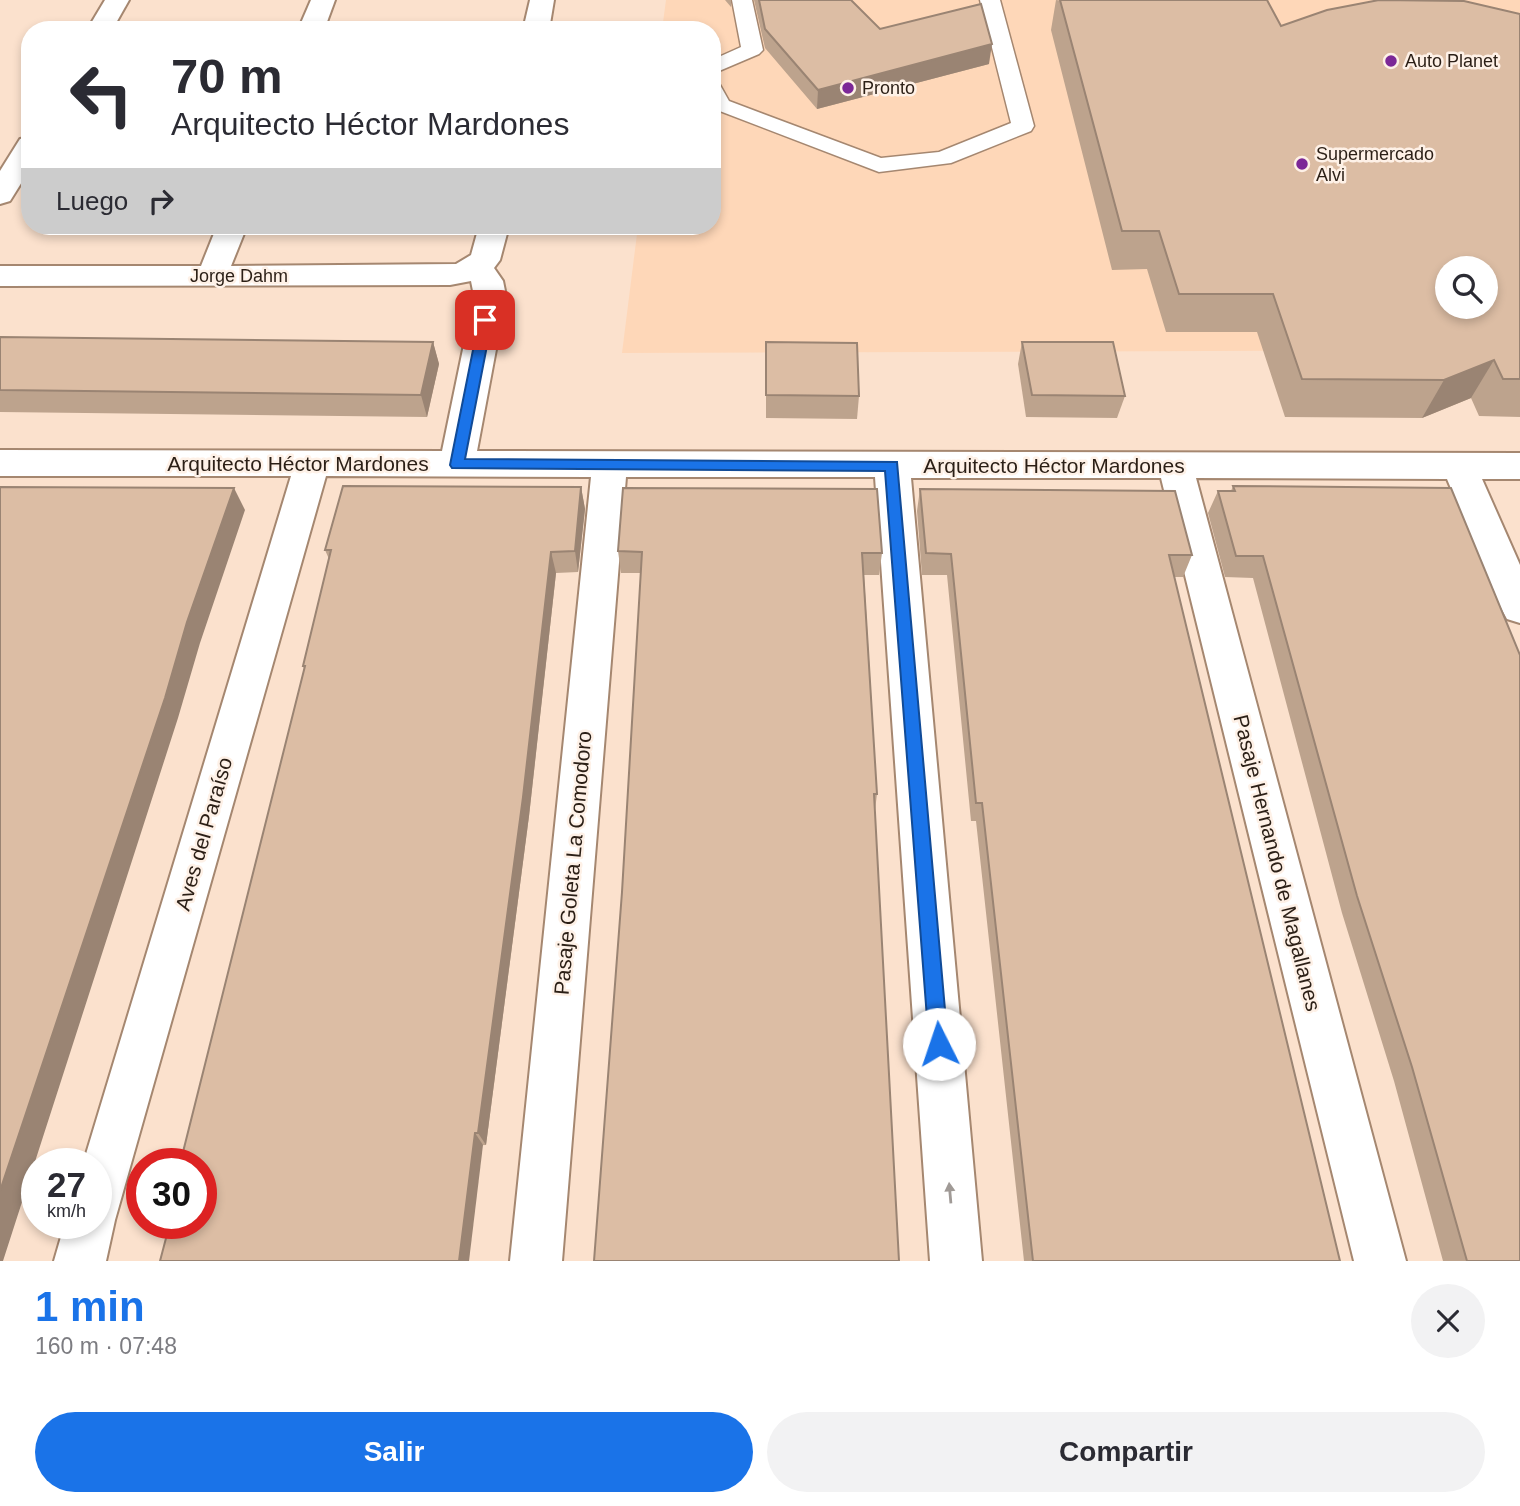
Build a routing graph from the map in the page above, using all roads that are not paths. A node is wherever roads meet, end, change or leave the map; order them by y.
1 (117, 0) edge
2 (323, 0) edge
3 (542, 0) edge
4 (742, 0) edge
5 (990, 0) edge
6 (104, 21) edge
7 (315, 21) edge
8 (538, 21) edge
9 (721, 64) edge
10 (721, 105) edge
11 (21, 160) edge
12 (0, 195) edge
13 (228, 235) edge
14 (492, 235) edge
15 (476, 267) junction
16 (0, 276) edge
17 (212, 276) junction
18 (312, 464) junction
19 (457, 465) junction
20 (610, 465) junction
21 (892, 466) junction
22 (1175, 466) junction
23 (1459, 466) junction
24 (1520, 466) edge
25 (3, 471) edge
26 (1520, 608) edge
27 (112, 1150) edge
28 (86, 1239) edge
29 (80, 1261) edge
30 (536, 1261) edge
31 (956, 1261) edge
32 (1380, 1261) edge

1 - 6 street
2 - 7 street
3 - 8 street
4 - 9 lane
5 - 10 lane
11 - 12 street
13 - 17 street
14 - 15 street
15 - 17 street, Jorge Dahm
15 - 19 street
16 - 17 street, Jorge Dahm
18 - 19 street, Arquitecto Héctor Mardones
18 - 25 street, Arquitecto Héctor Mardones
18 - 27 street, Aves del Paraíso
19 - 20 street, Arquitecto Héctor Mardones
20 - 21 street, Arquitecto Héctor Mardones
20 - 30 street, Pasaje Goleta La Comodoro
21 - 22 street, Arquitecto Héctor Mardones
31 -> 21 street
22 - 23 street, Arquitecto Héctor Mardones
22 - 32 street, Pasaje Hernando de Magallanes
23 - 24 street, Arquitecto Héctor Mardones
23 - 26 street
28 - 29 street

